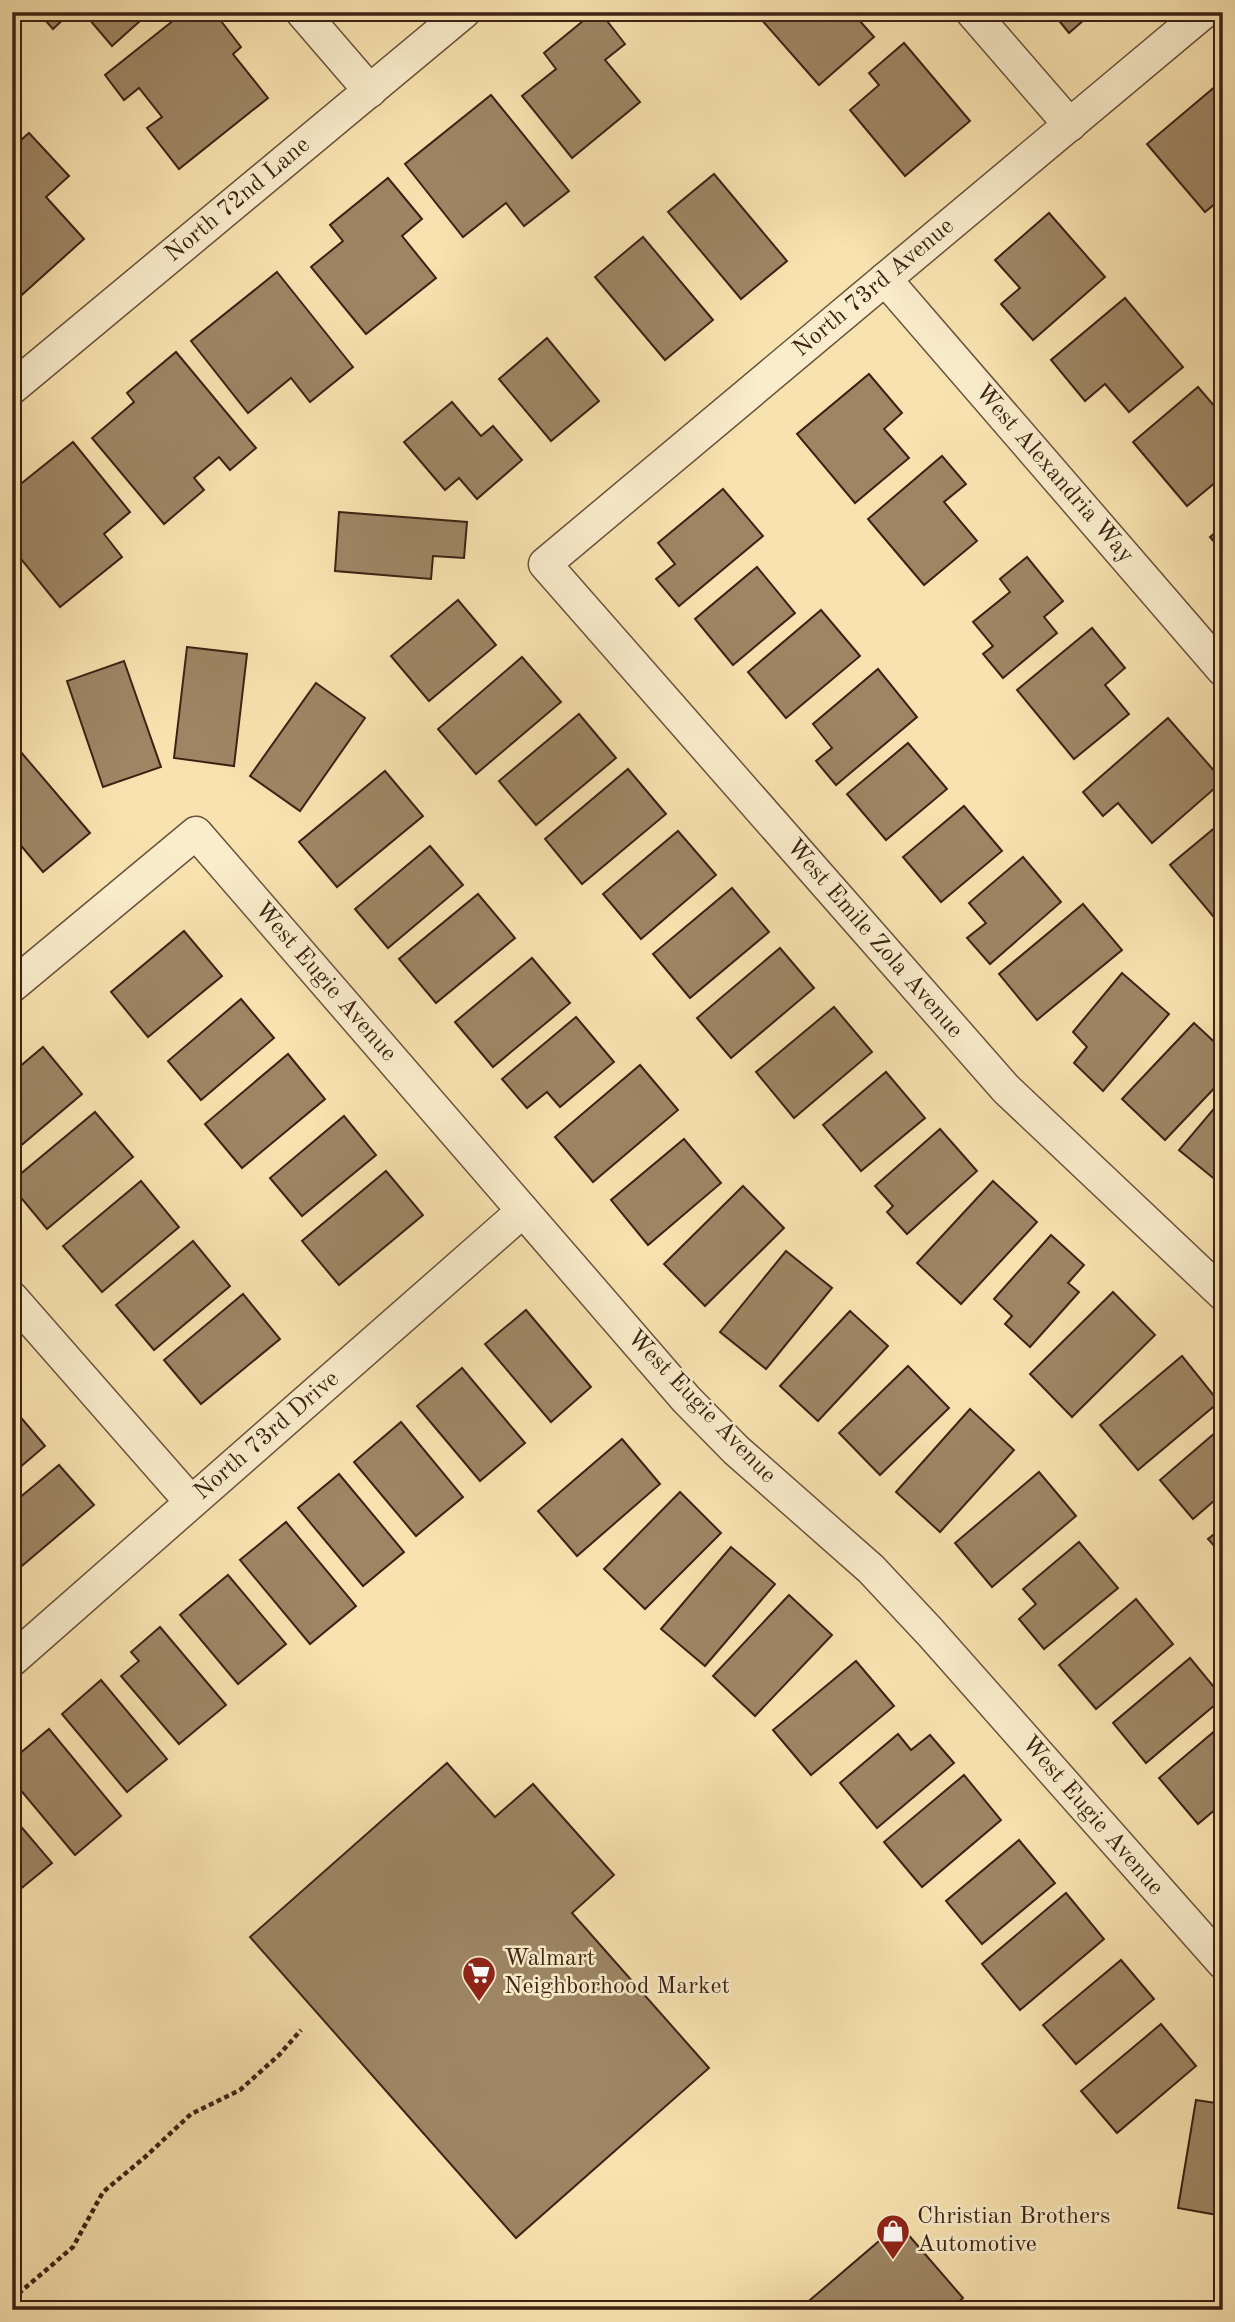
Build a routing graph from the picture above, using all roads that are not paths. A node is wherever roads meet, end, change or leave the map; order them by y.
1 (302, 12) edge
2 (464, 12) edge
3 (972, 12) edge
4 (1204, 12) edge
5 (370, 91) junction
6 (1070, 125) junction
7 (885, 279) junction
8 (12, 388) edge
9 (545, 564) joint
10 (1223, 670) edge
11 (12, 986) edge
12 (523, 1212) junction
13 (1223, 1294) edge
14 (12, 1298) edge
15 (191, 1502) junction
16 (12, 1660) edge
17 (1223, 1963) edge

1 - 5 street
2 - 5 street, North 72nd Lane
3 - 6 street
4 - 6 street, North 73rd Avenue
5 - 8 street, North 72nd Lane
6 - 7 street, North 73rd Avenue
7 - 9 street, North 73rd Avenue
7 - 10 street, West Alexandria Way
9 - 13 street, West Emile Zola Avenue
11 - 12 street, West Eugie Avenue
12 - 15 street, North 73rd Drive
12 - 17 street, West Eugie Avenue
14 - 15 street
15 - 16 street, North 73rd Drive

